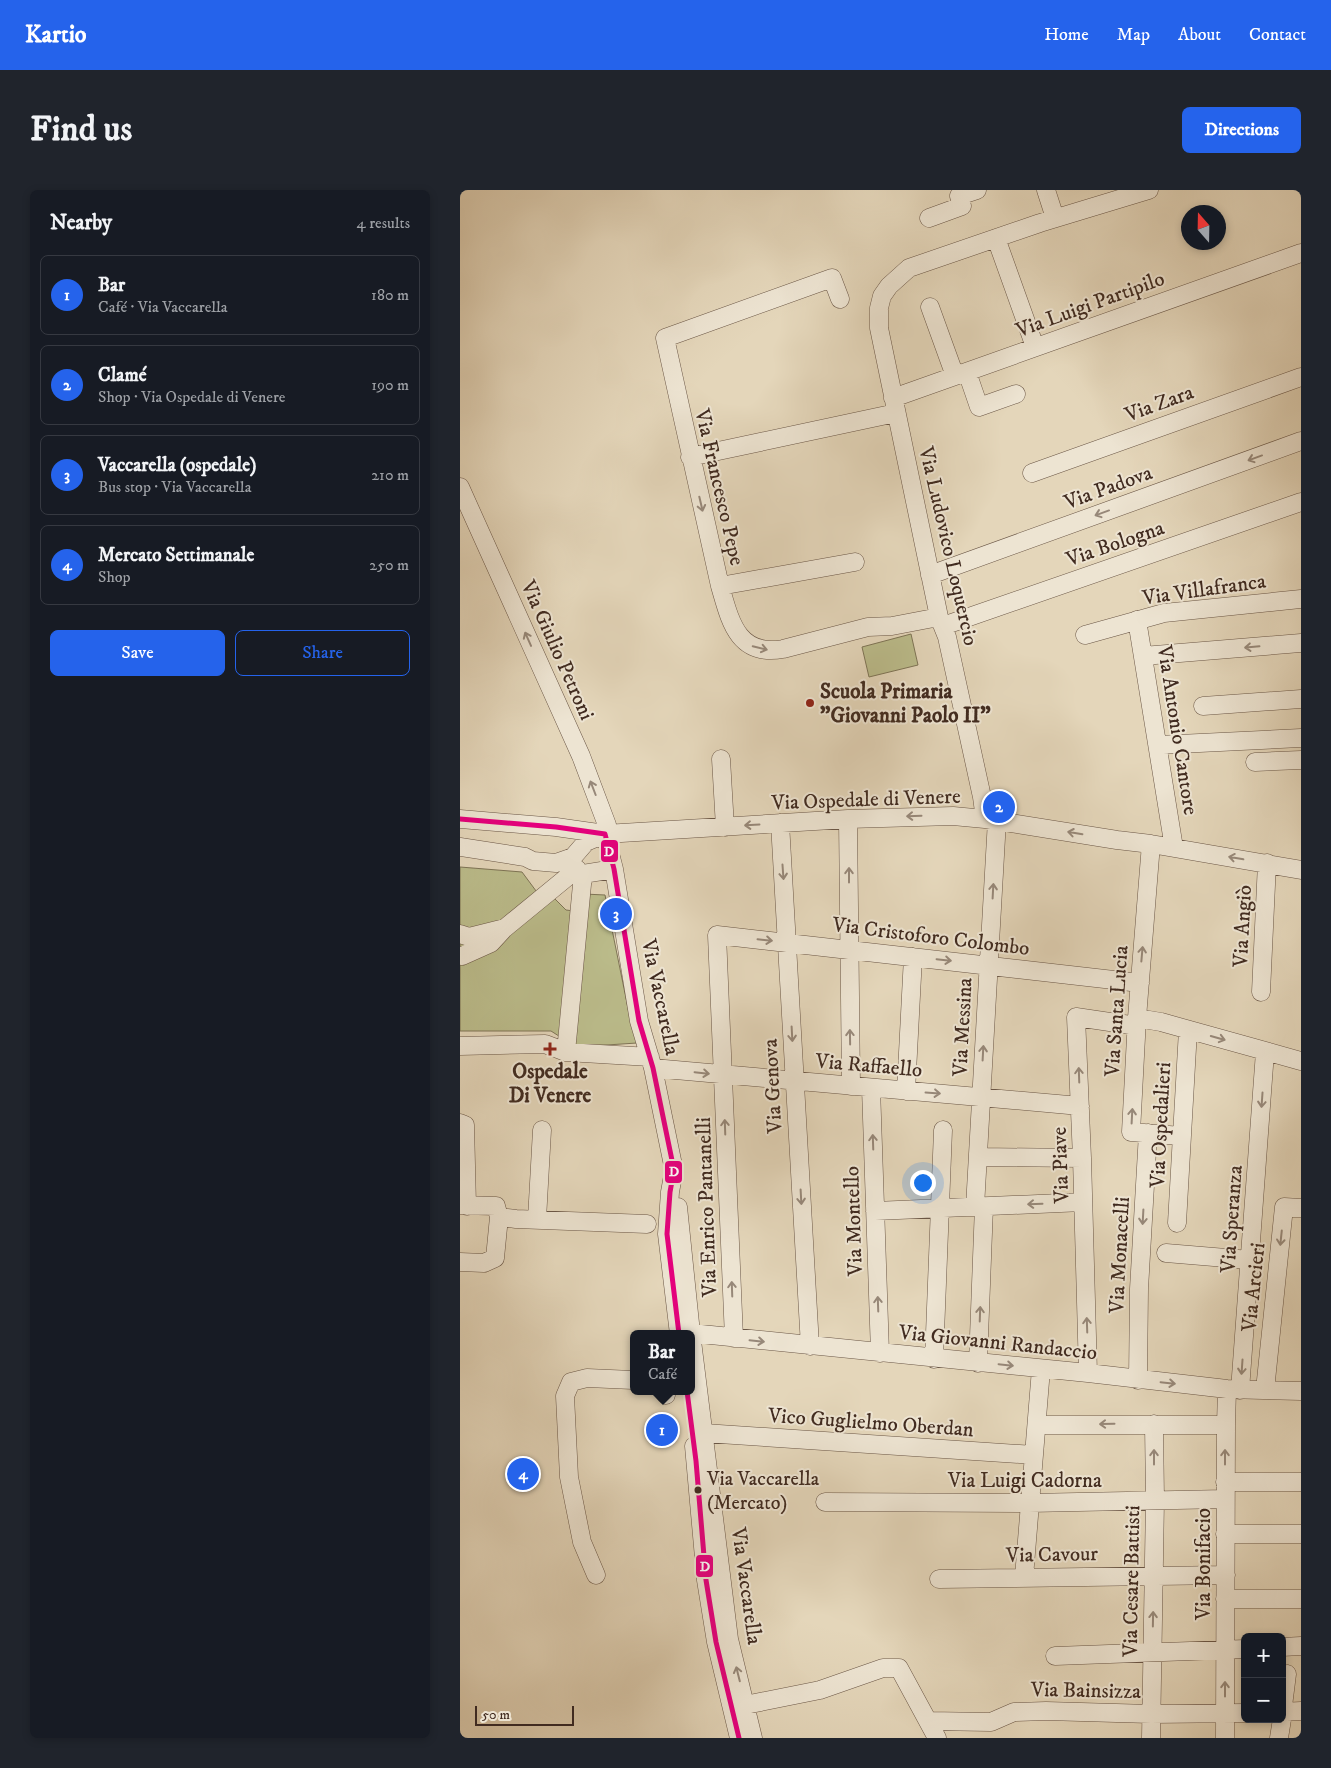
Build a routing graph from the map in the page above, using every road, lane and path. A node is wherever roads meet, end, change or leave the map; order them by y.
1 (977, 190) edge
2 (1046, 190) edge
3 (1149, 190) edge
4 (929, 218) dead end
5 (1055, 218) junction
6 (996, 238) junction
7 (1301, 253) edge
8 (840, 299) dead end
9 (930, 307) dead end
10 (1035, 348) junction
11 (961, 374) junction
12 (1301, 377) edge
13 (1016, 394) dead end
14 (895, 405) junction
15 (1301, 441) edge
16 (690, 457) junction
17 (1032, 473) dead end
18 (460, 487) edge
19 (1301, 502) edge
20 (855, 562) dead end
21 (930, 574) junction
22 (720, 586) junction
23 (1301, 599) edge
24 (1137, 620) junction
25 (941, 622) junction
26 (1085, 634) dead end
27 (1301, 644) edge
28 (1143, 656) junction
29 (1301, 699) edge
30 (1203, 706) dead end
31 (1301, 738) edge
32 (1158, 745) junction
33 (721, 759) dead end
34 (1301, 760) edge
35 (1255, 762) dead end
36 (460, 819) edge
37 (848, 819) junction
38 (991, 820) junction
39 (780, 824) junction
40 (725, 827) junction
41 (605, 834) junction
42 (1151, 844) junction
43 (460, 847) edge
44 (1174, 848) junction
45 (1267, 863) junction
46 (578, 867) junction
47 (614, 869) junction
48 (1301, 870) edge
49 (505, 928) junction
50 (464, 935) edge
51 (717, 935) joint
52 (787, 942) junction
53 (849, 949) junction
54 (913, 956) junction
55 (461, 960) edge
56 (988, 965) junction
57 (1140, 983) junction
58 (1261, 992) dead end
59 (1137, 1022) junction
60 (1188, 1030) junction
61 (460, 1046) edge
62 (566, 1052) junction
63 (1265, 1052) junction
64 (1301, 1061) edge
65 (652, 1062) junction
66 (723, 1075) junction
67 (794, 1081) junction
68 (851, 1086) junction
69 (871, 1088) junction
70 (906, 1091) junction
71 (980, 1096) junction
72 (1080, 1106) junction
73 (462, 1124) edge
74 (542, 1130) dead end
75 (943, 1130) dead end
76 (1148, 1133) junction
77 (1181, 1136) junction
78 (978, 1157) junction
79 (1082, 1158) junction
80 (1083, 1202) junction
81 (462, 1203) edge
82 (980, 1207) junction
83 (940, 1208) junction
84 (1301, 1208) edge
85 (875, 1211) junction
86 (499, 1216) junction
87 (537, 1219) junction
88 (1177, 1223) dead end
89 (647, 1224) dead end
90 (1166, 1253) dead end
91 (1250, 1260) junction
92 (460, 1262) edge
93 (685, 1330) edge
94 (695, 1335) edge
95 (734, 1338) junction
96 (810, 1346) junction
97 (880, 1353) junction
98 (934, 1358) junction
99 (978, 1363) junction
100 (1041, 1369) junction
101 (1088, 1373) junction
102 (630, 1380) edge
103 (1138, 1380) junction
104 (695, 1386) edge
105 (1234, 1390) junction
106 (1265, 1390) junction
107 (1301, 1391) edge
108 (688, 1395) edge
109 (1154, 1424) junction
110 (1037, 1425) junction
111 (1226, 1425) junction
112 (704, 1433) junction
113 (1034, 1456) junction
114 (1301, 1482) edge
115 (1225, 1491) junction
116 (1155, 1500) junction
117 (825, 1502) dead end
118 (1029, 1503) junction
119 (1225, 1534) junction
120 (1301, 1534) edge
121 (1226, 1575) junction
122 (596, 1576) dead end
123 (1153, 1576) junction
124 (1024, 1577) junction
125 (939, 1579) dead end
126 (1225, 1599) junction
127 (1301, 1599) edge
128 (1301, 1646) edge
129 (1286, 1647) edge
130 (1241, 1649) edge
131 (1225, 1650) junction
132 (1152, 1653) junction
133 (1055, 1656) dead end
134 (1287, 1674) dead end
135 (1286, 1682) edge
136 (739, 1707) junction
137 (1301, 1711) edge
138 (1225, 1713) junction
139 (1241, 1713) edge
140 (1286, 1713) edge
141 (1151, 1714) junction
142 (928, 1721) junction
143 (1281, 1723) edge
144 (739, 1738) edge
145 (754, 1738) edge
146 (937, 1738) edge
147 (1152, 1738) edge
148 (1225, 1738) edge
149 (1279, 1738) edge

1 - 4 street
2 - 5 street
3 - 5 street
5 - 6 street
6 - 10 street
6 - 14 street, Via Ludovico Loquercio
7 - 10 street, Via Luigi Partipilo
8 - 16 street, Via Francesco Pepe
9 - 11 street
10 - 11 street, Via Luigi Partipilo
11 - 13 street
11 - 14 street, Via Luigi Partipilo
12 - 17 street, Via Zara
14 - 16 street, Via Luigi Partipilo
14 - 21 street, Via Ludovico Loquercio
15 -> 21 street, Via Padova
16 -> 22 street, Via Francesco Pepe
41 -> 18 street, Via Giulio Petroni
19 - 25 street, Via Bologna
20 - 22 street
21 - 25 street, Via Ludovico Loquercio
22 -> 25 street, Via Francesco Pepe
23 - 24 street, Via Villafranca
24 - 26 street, Via Villafranca
24 - 28 street, Via Antonio Cantore
25 - 38 street, Via Ludovico Loquercio
27 -> 28 street
28 - 32 street, Via Antonio Cantore
29 - 30 street
31 - 32 street
32 - 44 street, Via Antonio Cantore
33 - 40 street
34 - 35 street
36 - 41 street, Via Ospedale di Venere
38 -> 37 street, Via Ospedale di Venere
37 - 39 street, Via Ospedale di Venere
53 -> 37 street
42 -> 38 street, Via Ospedale di Venere
56 -> 38 street, Via Messina
39 -> 40 street, Via Ospedale di Venere
39 -> 52 street, Via Genova
40 - 41 street, Via Ospedale di Venere
41 - 46 street
41 - 47 street, Via Vaccarella
42 - 44 street, Via Ospedale di Venere
57 -> 42 street, Via Santa Lucia
43 - 46 street
45 -> 44 street, Via Ospedale di Venere
45 - 48 street, Via Ospedale di Venere
45 - 58 street, Via Angiò
46 - 47 street
46 - 49 street
46 - 62 street
47 - 65 street, Via Vaccarella
49 - 50 street
49 - 55 street
50 - 55 street
51 -> 52 street, Via Cristoforo Colombo
51 - 66 street, Via Enrico Pantanelli
52 - 53 street, Via Cristoforo Colombo
52 -> 67 street, Via Genova
53 - 54 street, Via Cristoforo Colombo
68 -> 53 street
54 -> 56 street, Via Cristoforo Colombo
54 - 70 street
56 - 57 street, Via Cristoforo Colombo
71 -> 56 street, Via Messina
57 - 59 street, Via Santa Lucia
59 - 60 street
72 -> 59 street, Via Piave
76 -> 59 street, Via Santa Lucia
60 -> 63 street
60 - 77 street, Via Ospedalieri
61 - 62 street, Via Raffaello
62 - 65 street, Via Raffaello
63 - 64 street
63 -> 91 street, Via Speranza
65 -> 66 street, Via Raffaello
65 - 93 street, Via Vaccarella
66 - 67 street, Via Raffaello
95 -> 66 street, Via Enrico Pantanelli
67 - 68 street, Via Raffaello
67 -> 96 street, Via Genova
68 - 69 street, Via Raffaello
69 - 70 street, Via Raffaello
85 -> 69 street, Via Montello
70 -> 71 street, Via Raffaello
71 - 72 street, Via Raffaello
71 - 78 street, Via Messina
72 - 79 street, Via Piave
73 - 81 street
74 - 87 street
75 - 83 street
76 - 77 street, Via Santa Lucia
76 -> 103 street, Via Monacelli
77 - 88 street, Via Ospedalieri
78 - 79 street
78 - 82 street, Via Messina
79 - 80 street, Via Piave
80 -> 82 street
101 -> 80 street, Via Piave
81 - 86 street
82 - 83 street
99 -> 82 street, Via Messina
83 - 85 street
83 - 98 street
84 -> 106 street, Via Arcieri
97 -> 85 street, Via Montello
86 - 87 street
86 - 92 street
87 - 89 street
90 - 91 street
91 -> 105 street, Via Speranza
94 - 95 street, Via Giovanni Randaccio
95 -> 96 street, Via Giovanni Randaccio
96 - 97 street, Via Giovanni Randaccio
97 - 98 street, Via Giovanni Randaccio
98 - 99 street, Via Giovanni Randaccio
99 -> 100 street, Via Giovanni Randaccio
100 - 101 street, Via Giovanni Randaccio
100 - 110 street
101 - 103 street, Via Giovanni Randaccio
102 - 122 street
103 -> 105 street, Via Giovanni Randaccio
104 - 112 street, Via Vaccarella
105 - 106 street, Via Giovanni Randaccio
105 - 111 street, Via Bonifacio
106 - 107 street, Via Giovanni Randaccio
108 - 136 street, Via Vaccarella
109 -> 110 street
109 - 111 street
116 -> 109 street, Via Cesare Battisti
110 - 113 street
115 -> 111 street, Via Bonifacio
112 - 113 street, Vico Guglielmo Oberdan
136 -> 112 street, Via Vaccarella
113 - 118 street
114 - 115 street, Via Luigi Cadorna
115 - 116 street, Via Luigi Cadorna
115 - 119 street, Via Bonifacio
116 - 118 street, Via Luigi Cadorna
116 - 123 street, Via Cesare Battisti
117 - 118 street, Via Luigi Cadorna
118 - 124 street
119 - 120 street
119 - 121 street, Via Bonifacio
121 - 123 street, Via Cavour
121 - 126 street, Via Bonifacio
123 - 124 street, Via Cavour
132 -> 123 street, Via Cesare Battisti
124 - 125 street, Via Cavour
126 - 127 street
126 - 131 street, Via Bonifacio
128 - 129 street
130 - 131 street
131 - 132 street
138 -> 131 street, Via Bonifacio
132 - 133 street
132 - 141 street, Via Cesare Battisti
134 - 135 street
136 - 142 street
136 - 144 street, Via Vaccarella
136 - 145 street, Via Vaccarella
137 - 140 street
138 - 139 street, Via Bainsizza
138 - 141 street, Via Bainsizza
138 - 148 street, Via Bonifacio
141 - 142 street, Via Bainsizza
141 - 147 street, Via Cesare Battisti
142 - 146 street
143 - 149 street

